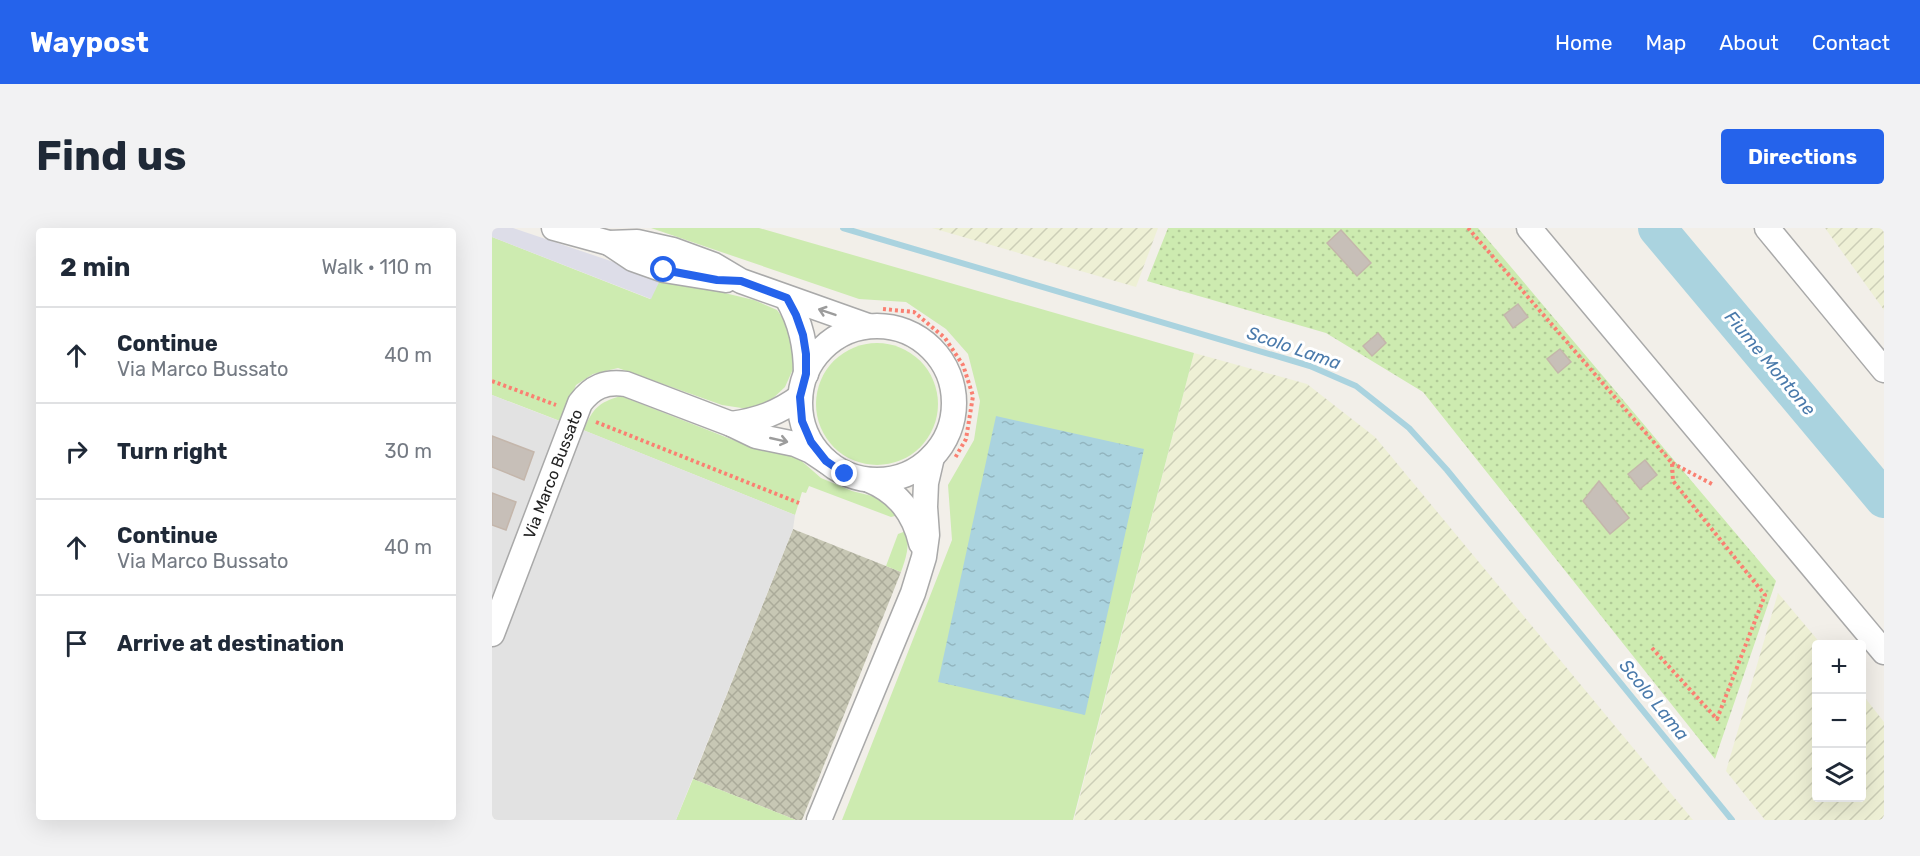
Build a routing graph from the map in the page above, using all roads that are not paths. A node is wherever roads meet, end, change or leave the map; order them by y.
1 (554, 228) edge
2 (1529, 228) edge
3 (1767, 228) edge
4 (787, 298) junction
5 (868, 326) junction
6 (1884, 370) edge
7 (803, 386) junction
8 (731, 424) junction
9 (932, 457) junction
10 (826, 461) junction
11 (868, 480) junction
12 (924, 557) junction
13 (492, 634) edge
14 (1884, 652) edge
15 (819, 820) edge

1 - 4 street
2 - 14 street
3 - 6 street
5 -> 4 street
4 - 7 street
5 - 7 street
5 - 9 street
7 - 8 street
7 - 10 street
8 -> 10 street, Via Marco Bussato
8 - 13 street, Via Marco Bussato
9 - 11 street
9 - 12 street
10 - 11 street
11 - 12 street
12 - 15 street

